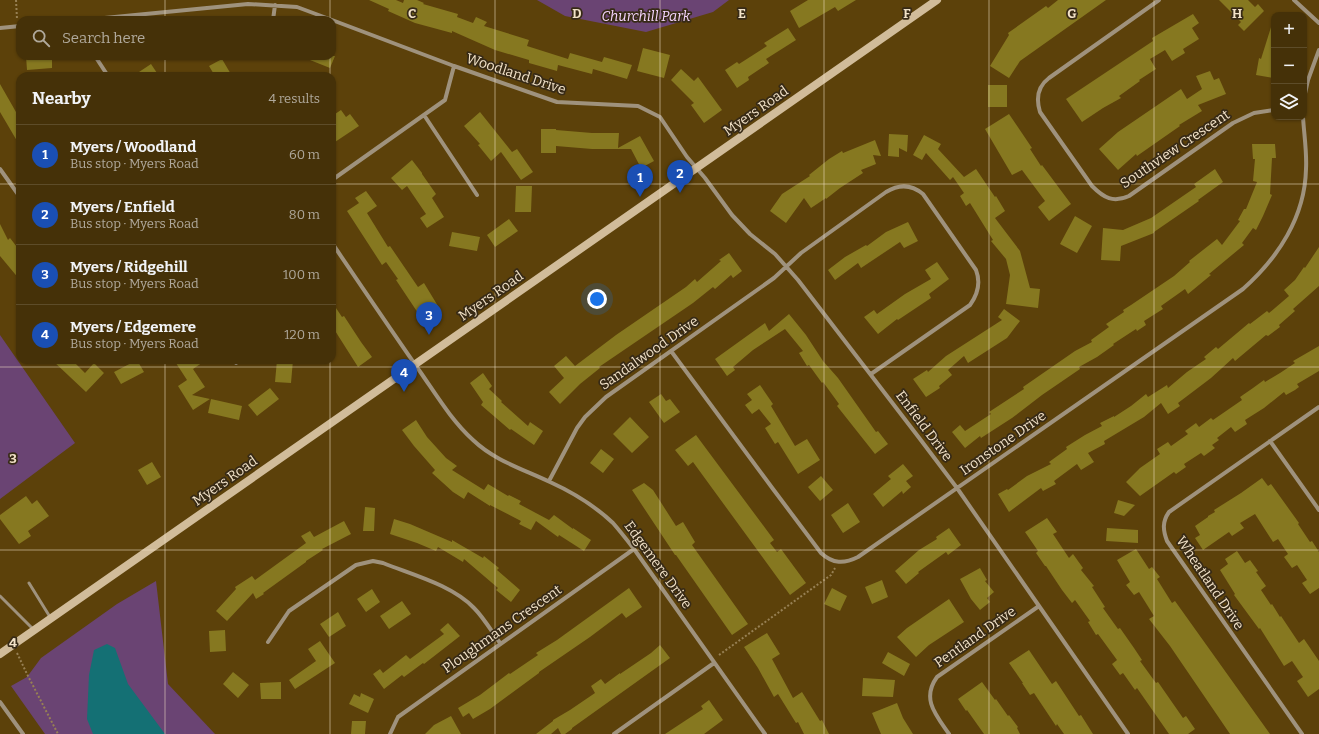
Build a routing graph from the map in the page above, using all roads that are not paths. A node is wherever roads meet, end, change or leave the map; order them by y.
1 (937, 0) edge
2 (1159, 0) edge
3 (1294, 0) edge
4 (275, 5) junction
5 (126, 16) edge
6 (274, 16) edge
7 (321, 16) edge
8 (336, 22) edge
9 (1319, 23) edge
10 (16, 26) edge
11 (0, 28) edge
12 (1319, 50) edge
13 (98, 60) edge
14 (454, 66) junction
15 (105, 72) edge
16 (1307, 86) edge
17 (1271, 110) edge
18 (424, 115) junction
19 (1303, 120) edge
20 (696, 168) junction
21 (0, 169) edge
22 (336, 177) edge
23 (16, 191) edge
24 (477, 195) dead end
25 (336, 249) edge
26 (786, 266) junction
27 (671, 351) junction
28 (415, 365) junction
29 (871, 374) junction
30 (1319, 407) edge
31 (1270, 441) junction
32 (549, 482) junction
33 (957, 488) junction
34 (1319, 510) edge
35 (634, 549) junction
36 (29, 583) dead end
37 (0, 596) edge
38 (1039, 606) junction
39 (51, 619) junction
40 (34, 630) junction
41 (268, 642) dead end
42 (500, 643) junction
43 (0, 654) edge
44 (714, 663) junction
45 (0, 702) edge
46 (23, 734) edge
47 (390, 734) edge
48 (614, 734) edge
49 (765, 734) edge
50 (949, 734) edge
51 (1128, 734) edge
52 (1302, 734) edge

1 - 20 main road, Myers Road
2 - 17 street, Southview Crescent
3 - 9 street
4 - 5 street, Woodland Drive
4 - 6 street
4 - 7 street, Woodland Drive
8 - 14 street, Woodland Drive
10 - 11 street
12 - 16 street
13 - 15 street
14 - 18 street
14 - 20 street, Woodland Drive
18 - 22 street
18 - 24 street
19 - 33 street, Ironstone Drive
20 - 26 street, Enfield Drive
20 - 28 main road, Myers Road
21 - 23 street
25 - 28 street, Edgemere Drive
26 - 27 street, Sandalwood Drive
26 - 29 street, Enfield Drive
26 - 29 street, Sandalwood Drive
27 - 32 street, Sandalwood Drive
27 - 33 street, Ironstone Drive
28 - 32 street, Edgemere Drive
28 - 39 main road, Myers Road
29 - 33 street, Enfield Drive
30 - 31 street, Wheatland Drive
31 - 34 street
31 - 52 street, Wheatland Drive
32 - 35 street, Edgemere Drive
33 - 38 street, Enfield Drive
35 - 42 street, Ploughmans Crescent
35 - 44 street, Edgemere Drive
36 - 39 lane
37 - 40 lane
38 - 50 street, Pentland Drive
38 - 51 street, Enfield Drive
39 - 40 main road, Myers Road
40 - 43 main road, Myers Road
41 - 42 street
42 - 47 street, Ploughmans Crescent
44 - 48 street
44 - 49 street, Edgemere Drive
45 - 46 street

